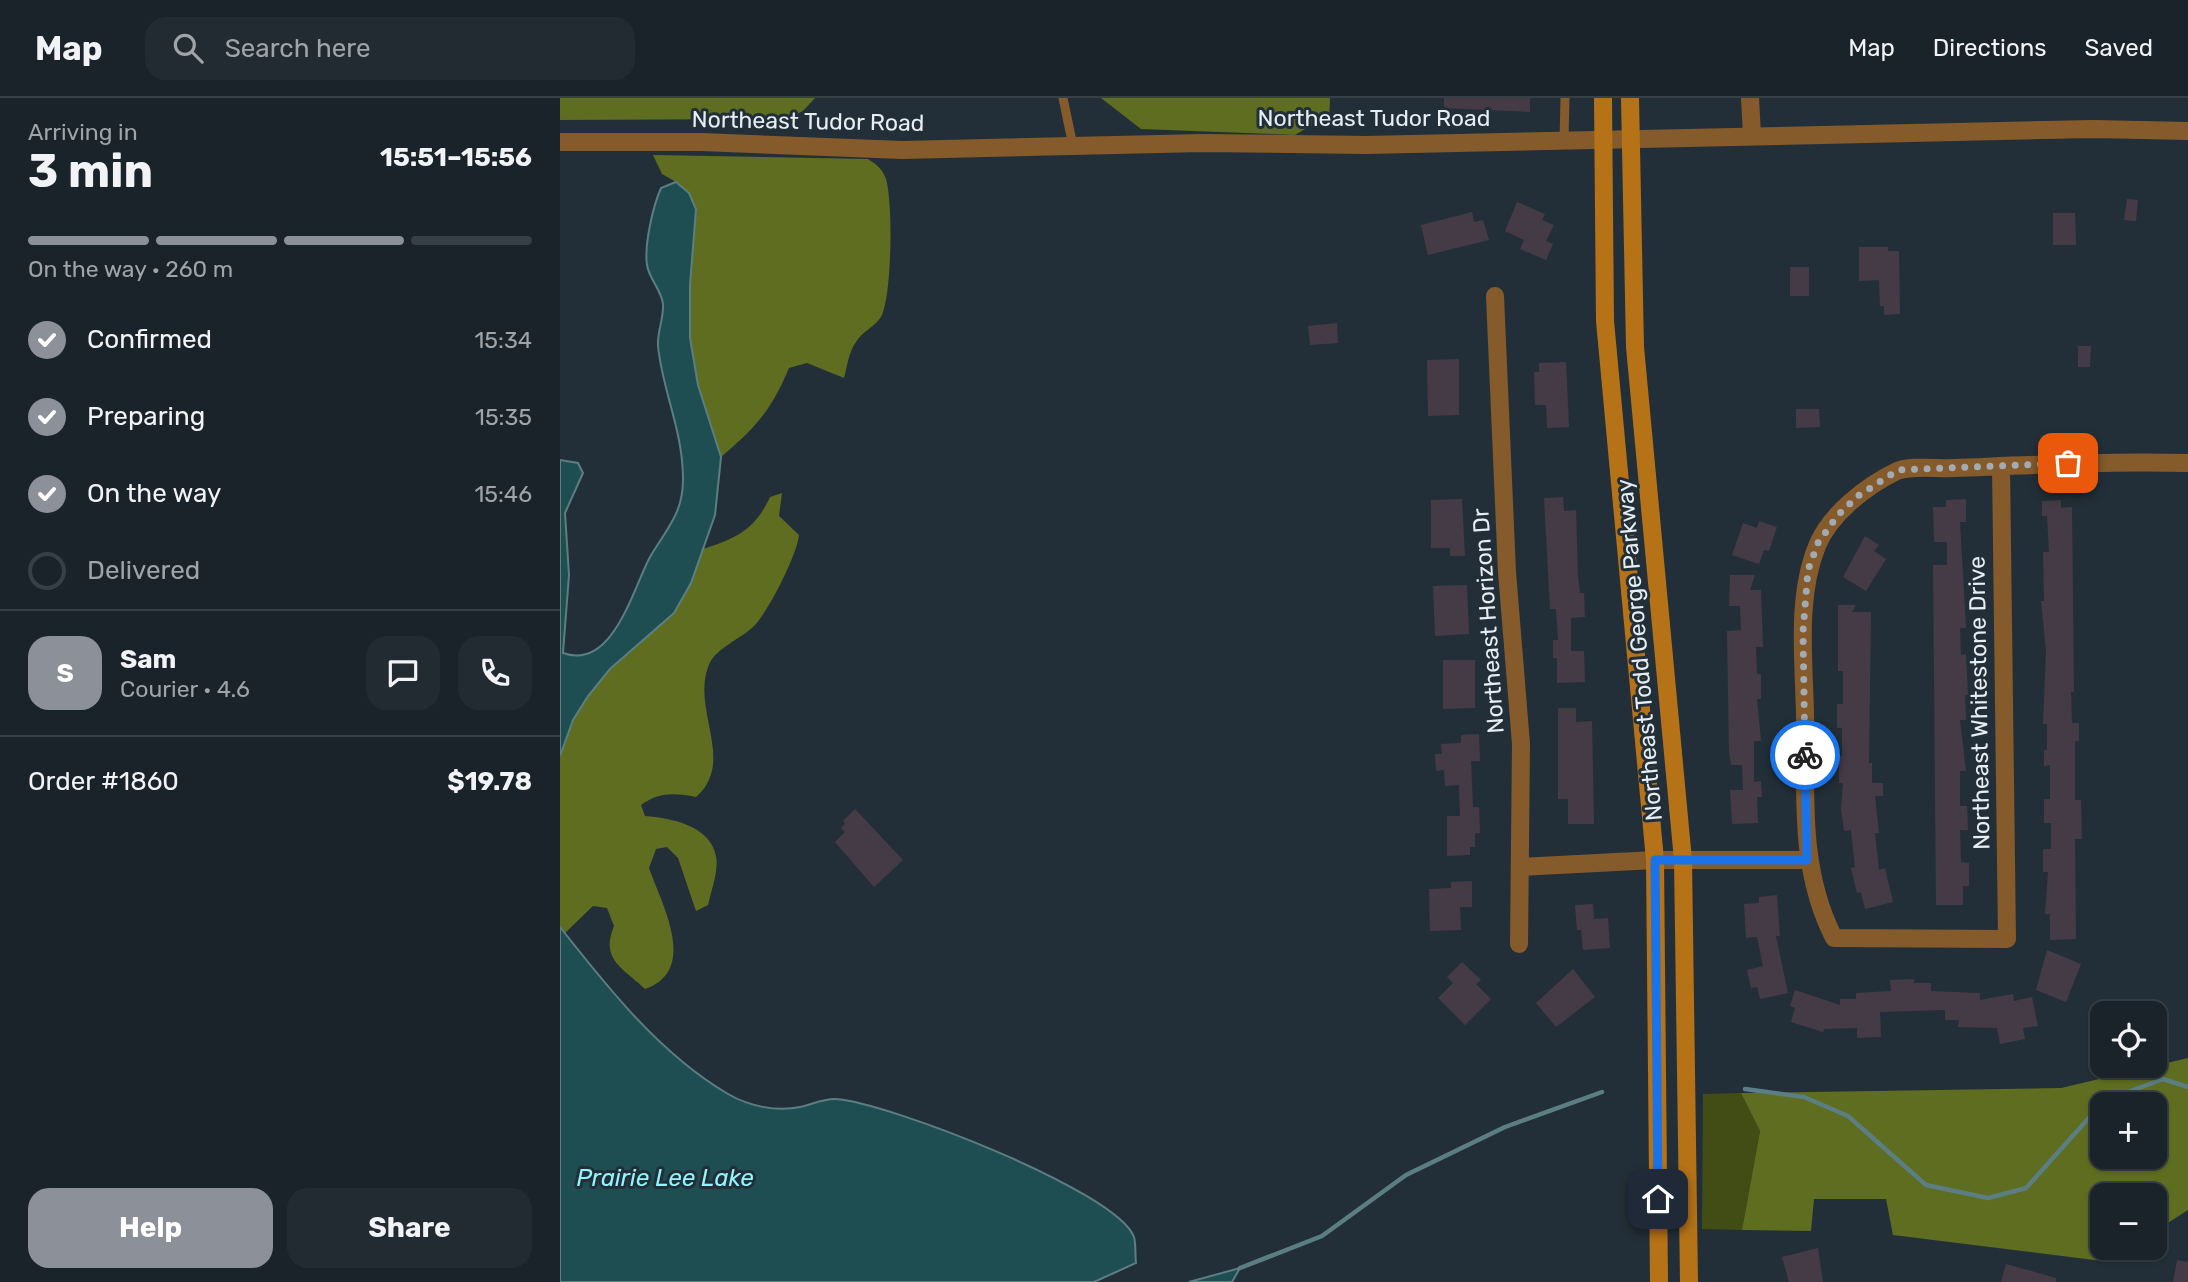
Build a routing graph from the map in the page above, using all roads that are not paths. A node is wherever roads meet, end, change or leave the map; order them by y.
1 (1063, 98) edge
2 (1565, 98) edge
3 (1603, 98) edge
4 (1630, 98) edge
5 (1751, 98) edge
6 (2188, 131) edge
7 (1752, 135) junction
8 (1630, 139) junction
9 (1604, 140) junction
10 (1564, 141) junction
11 (560, 142) edge
12 (1073, 146) junction
13 (1494, 296) dead end
14 (2188, 463) edge
15 (2001, 466) junction
16 (1655, 860) junction
17 (1683, 860) junction
18 (1807, 860) junction
19 (1520, 867) junction
20 (1519, 944) dead end
21 (1659, 1282) edge
22 (1689, 1282) edge

1 - 12 lane
2 - 10 lane
3 - 9 main road, Northeast Todd George Parkway
4 - 8 main road, Northeast Todd George Parkway
5 - 7 street
6 - 7 street, Northeast Tudor Road
7 - 8 street, Northeast Tudor Road
8 - 9 street, Northeast Tudor Road
8 - 17 main road, Northeast Todd George Parkway
9 - 10 street, Northeast Tudor Road
9 - 16 main road, Northeast Todd George Parkway
10 - 12 street, Northeast Tudor Road
11 - 12 street, Northeast Tudor Road
13 - 19 street, Northeast Horizon Dr
14 - 15 street
15 - 18 street
15 - 18 street, Northeast Whitestone Drive
16 - 17 street
16 - 19 street
16 - 21 main road, Northeast Todd George Parkway
17 - 18 street
17 - 22 main road, Northeast Todd George Parkway
19 - 20 street, Northeast Horizon Dr

